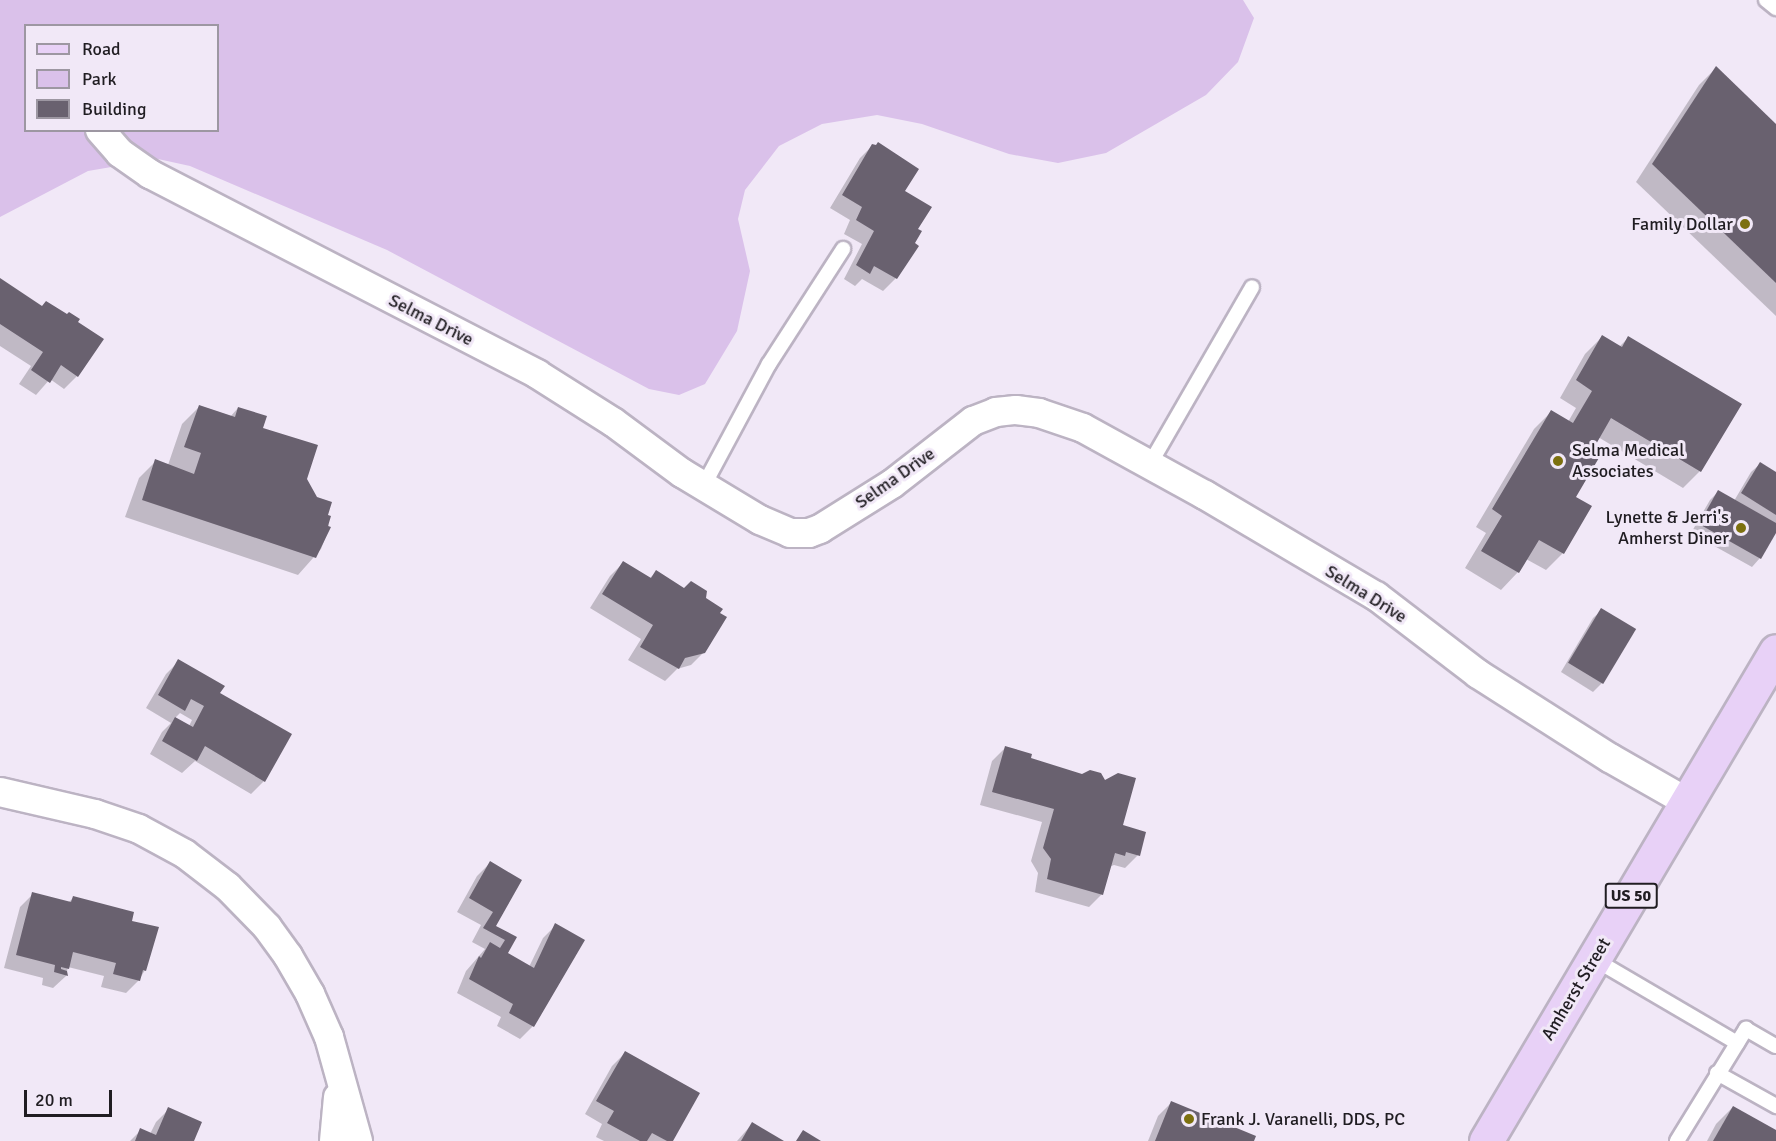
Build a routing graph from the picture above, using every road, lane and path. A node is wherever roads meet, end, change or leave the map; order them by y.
1 (1766, 0) edge
2 (1776, 8) edge
3 (102, 132) edge
4 (843, 249) dead end
5 (1252, 287) dead end
6 (1150, 464) junction
7 (704, 485) junction
8 (1776, 651) edge
9 (0, 792) edge
10 (1687, 802) junction
11 (1594, 959) junction
12 (1737, 1043) junction
13 (1776, 1046) edge
14 (1717, 1073) junction
15 (340, 1080) junction
16 (1776, 1106) edge
17 (334, 1141) edge
18 (358, 1141) edge
19 (1486, 1141) edge
20 (1677, 1141) edge

1 - 2 lane
3 - 7 street, Selma Drive
4 - 7 lane
5 - 6 lane
6 - 7 street, Selma Drive
6 - 10 street, Selma Drive
8 - 10 main road, Amherst Street / US 50
9 - 15 street
10 - 11 main road, Amherst Street / US 50
11 - 12 lane
11 - 19 main road, Amherst Street / US 50
12 - 13 lane
12 - 14 lane
14 - 16 lane
14 - 20 lane
15 - 17 street
15 - 18 street

